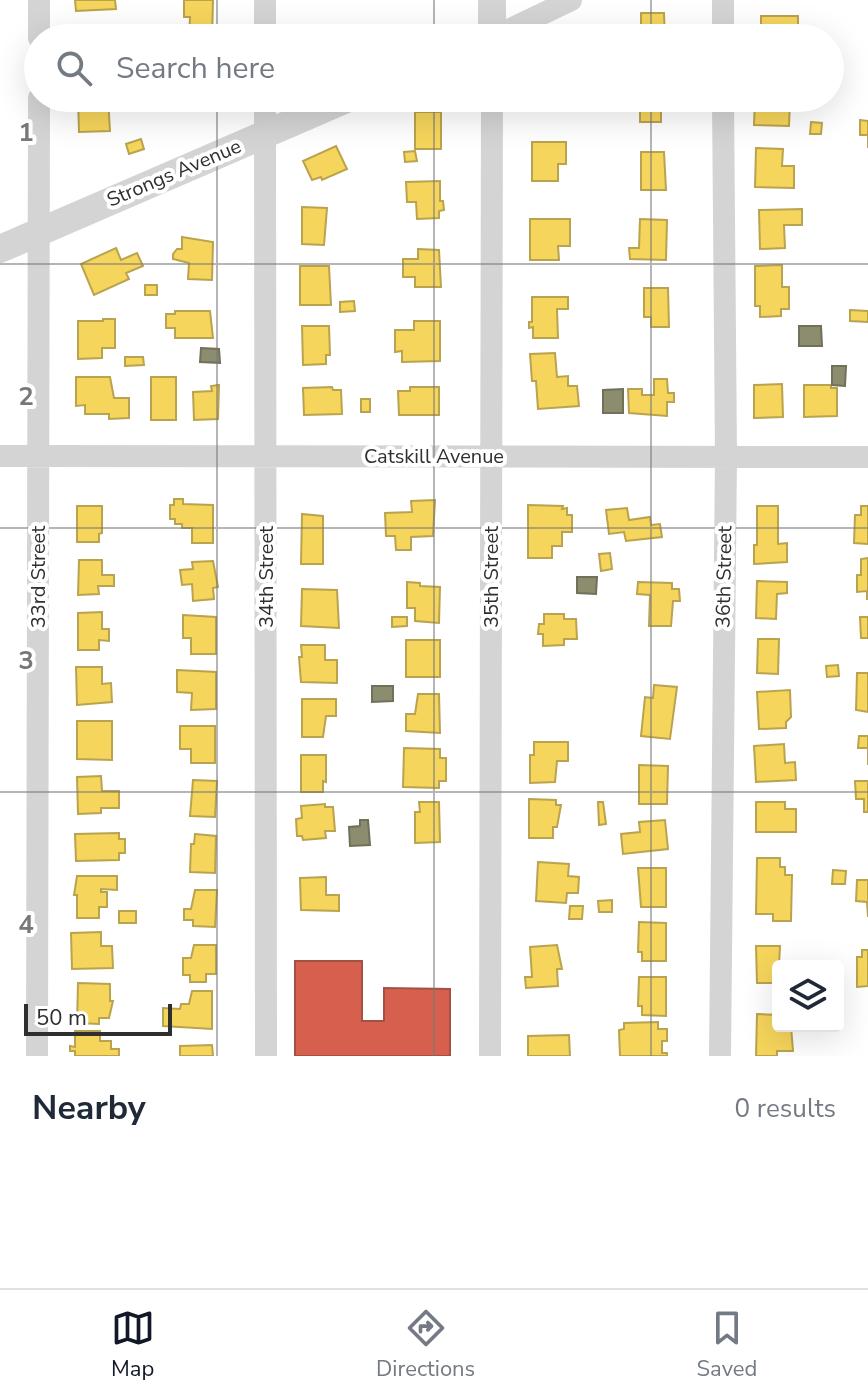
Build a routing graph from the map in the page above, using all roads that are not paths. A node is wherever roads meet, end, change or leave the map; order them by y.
1 (39, 0) edge
2 (265, 0) edge
3 (492, 0) edge
4 (571, 0) edge
5 (723, 0) edge
6 (39, 24) edge
7 (265, 24) edge
8 (491, 24) edge
9 (520, 24) edge
10 (723, 24) edge
11 (39, 112) edge
12 (265, 112) edge
13 (316, 112) edge
14 (492, 112) edge
15 (723, 112) edge
16 (265, 134) junction
17 (38, 231) junction
18 (0, 249) edge
19 (0, 456) edge
20 (38, 456) junction
21 (266, 456) junction
22 (491, 456) junction
23 (726, 456) junction
24 (868, 457) edge
25 (37, 1056) edge
26 (266, 1056) edge
27 (490, 1056) edge
28 (720, 1056) edge

1 - 6 street
2 - 7 street
3 - 8 street
4 - 9 street
5 - 10 street
11 - 17 street, 33rd Street
12 - 16 street, 34th Street
13 - 16 street, Strongs Avenue
14 - 22 street, 35th Street
15 - 23 street, 36th Street
16 - 17 street, Strongs Avenue
16 - 21 street, 34th Street
17 - 18 street, Strongs Avenue
17 - 20 street, 33rd Street
19 - 20 street, Catskill Avenue
20 - 21 street, Catskill Avenue
20 - 25 street, 33rd Street
21 - 22 street, Catskill Avenue
21 - 26 street, 34th Street
22 - 23 street, Catskill Avenue
22 - 27 street, 35th Street
23 - 24 street, Catskill Avenue
23 - 28 street, 36th Street

